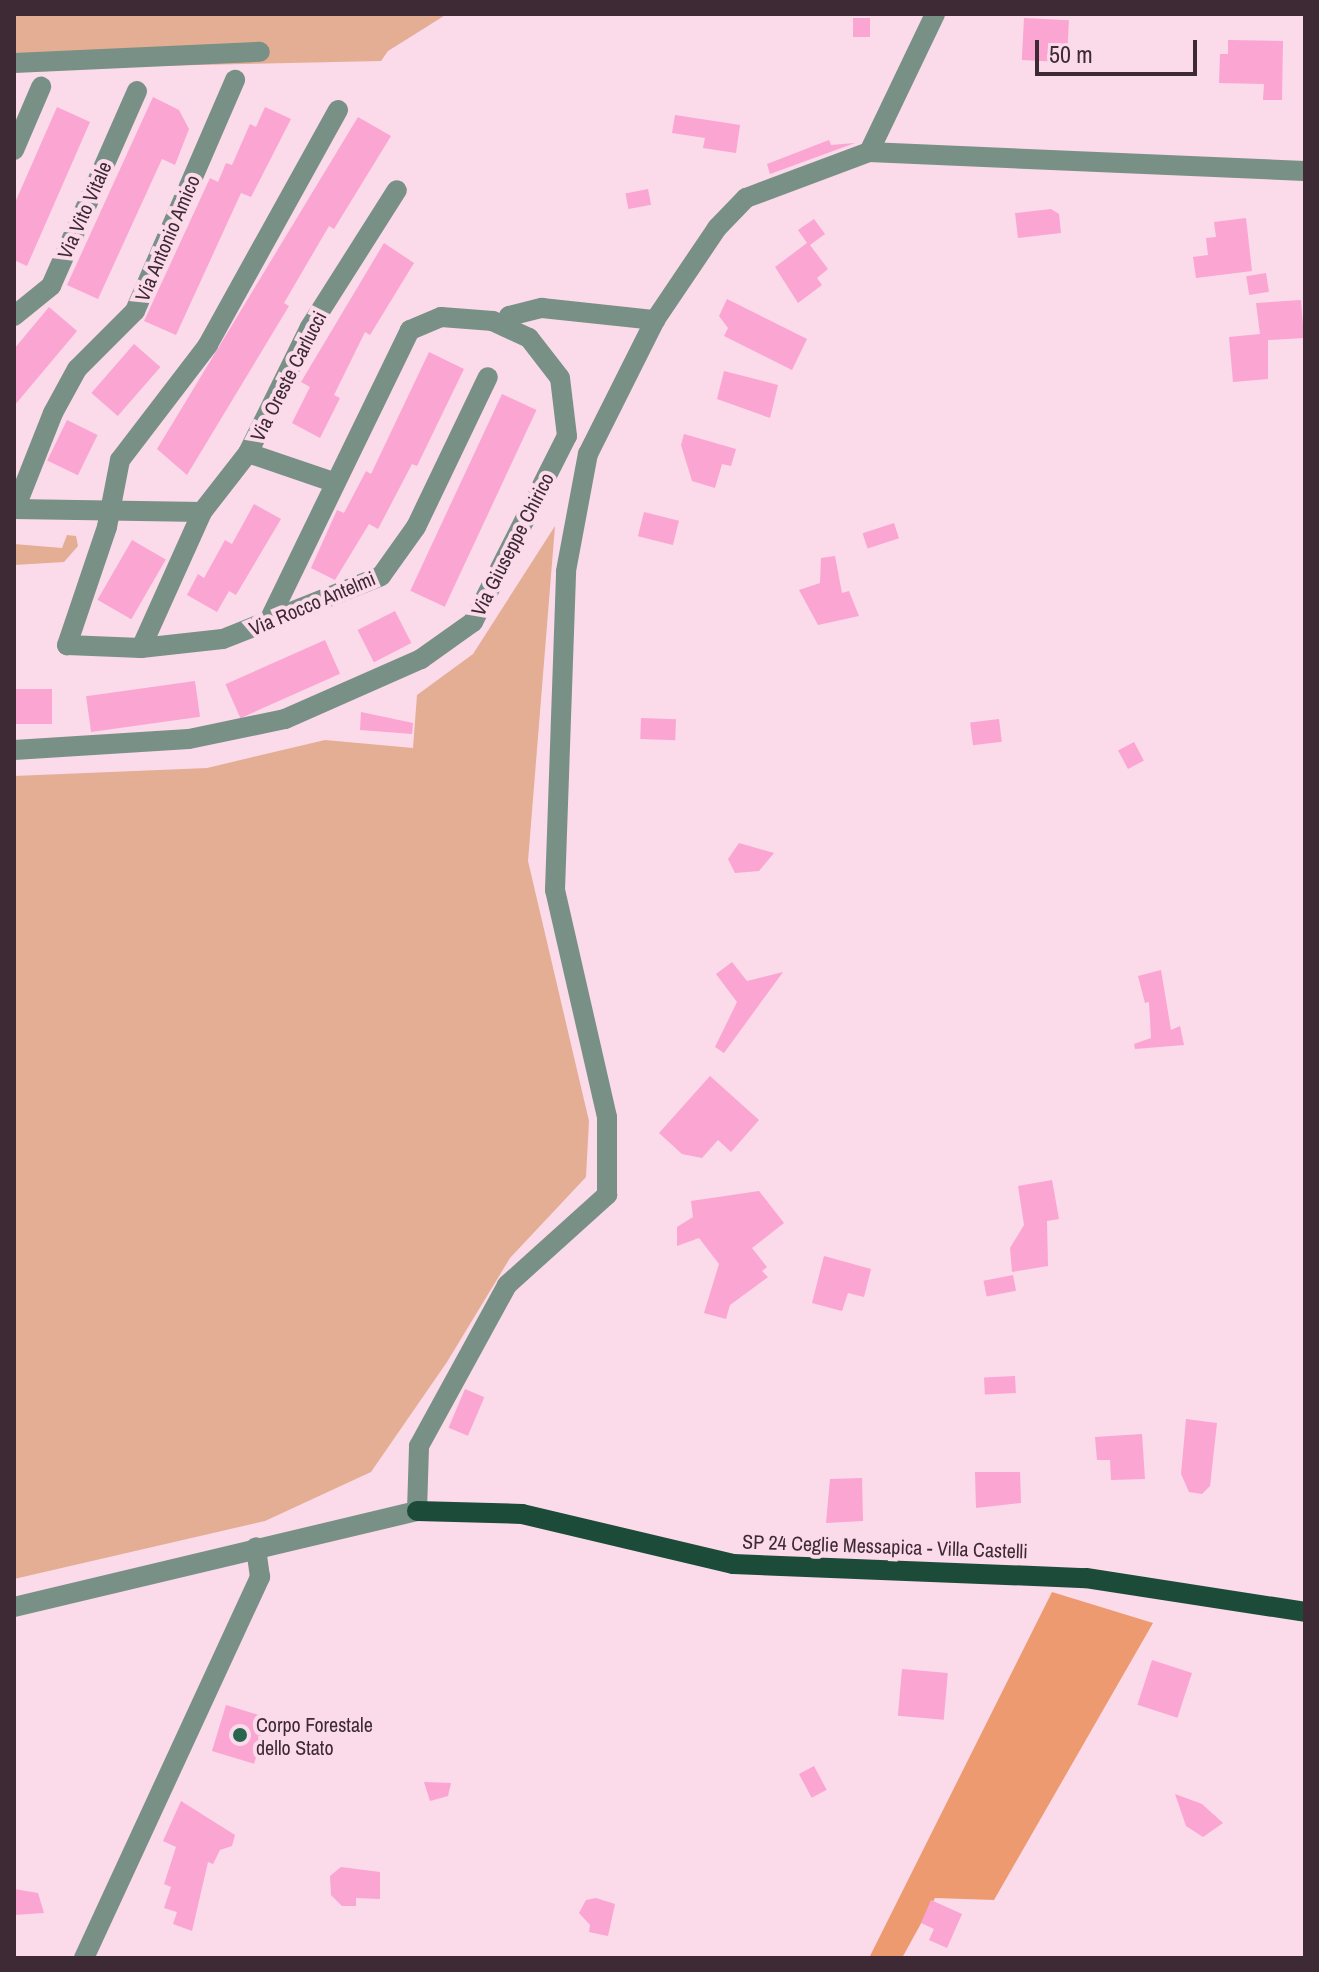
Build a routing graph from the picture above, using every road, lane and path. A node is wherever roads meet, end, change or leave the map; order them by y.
1 (935, 14) edge
2 (260, 52) dead end
3 (14, 63) edge
4 (235, 80) dead end
5 (41, 87) dead end
6 (137, 91) dead end
7 (338, 110) dead end
8 (14, 150) edge
9 (869, 152) junction
10 (1305, 171) edge
11 (397, 190) dead end
12 (14, 316) edge
13 (655, 320) junction
14 (506, 327) junction
15 (488, 377) dead end
16 (248, 453) junction
17 (333, 482) junction
18 (15, 509) edge
19 (202, 512) junction
20 (110, 513) junction
21 (268, 623) junction
22 (141, 648) junction
23 (14, 750) edge
24 (417, 1511) junction
25 (256, 1547) junction
26 (14, 1607) edge
27 (1305, 1612) edge
28 (84, 1958) edge

1 - 9 street
2 - 3 street
4 - 18 street, Via Antonio Amico
5 - 8 street
6 - 12 street, Via Vito Vitale
7 - 20 street
9 - 10 street
9 - 13 street
11 - 16 street, Via Oreste Carlucci
13 - 14 street
13 - 24 street
14 - 17 street, Via Giuseppe Chirico
14 - 23 street, Via Giuseppe Chirico
15 - 21 street, Via Rocco Antelmi
16 - 17 street
16 - 19 street, Via Oreste Carlucci
17 - 21 street, Via Giuseppe Chirico
18 - 20 street
19 - 20 street
19 - 22 street, Via Oreste Carlucci
20 - 22 street, Via Rocco Antelmi
21 - 22 street, Via Rocco Antelmi
24 - 25 street
24 - 27 main road, SP 24 Ceglie Messapica - Villa Castelli
25 - 26 street
25 - 28 street

